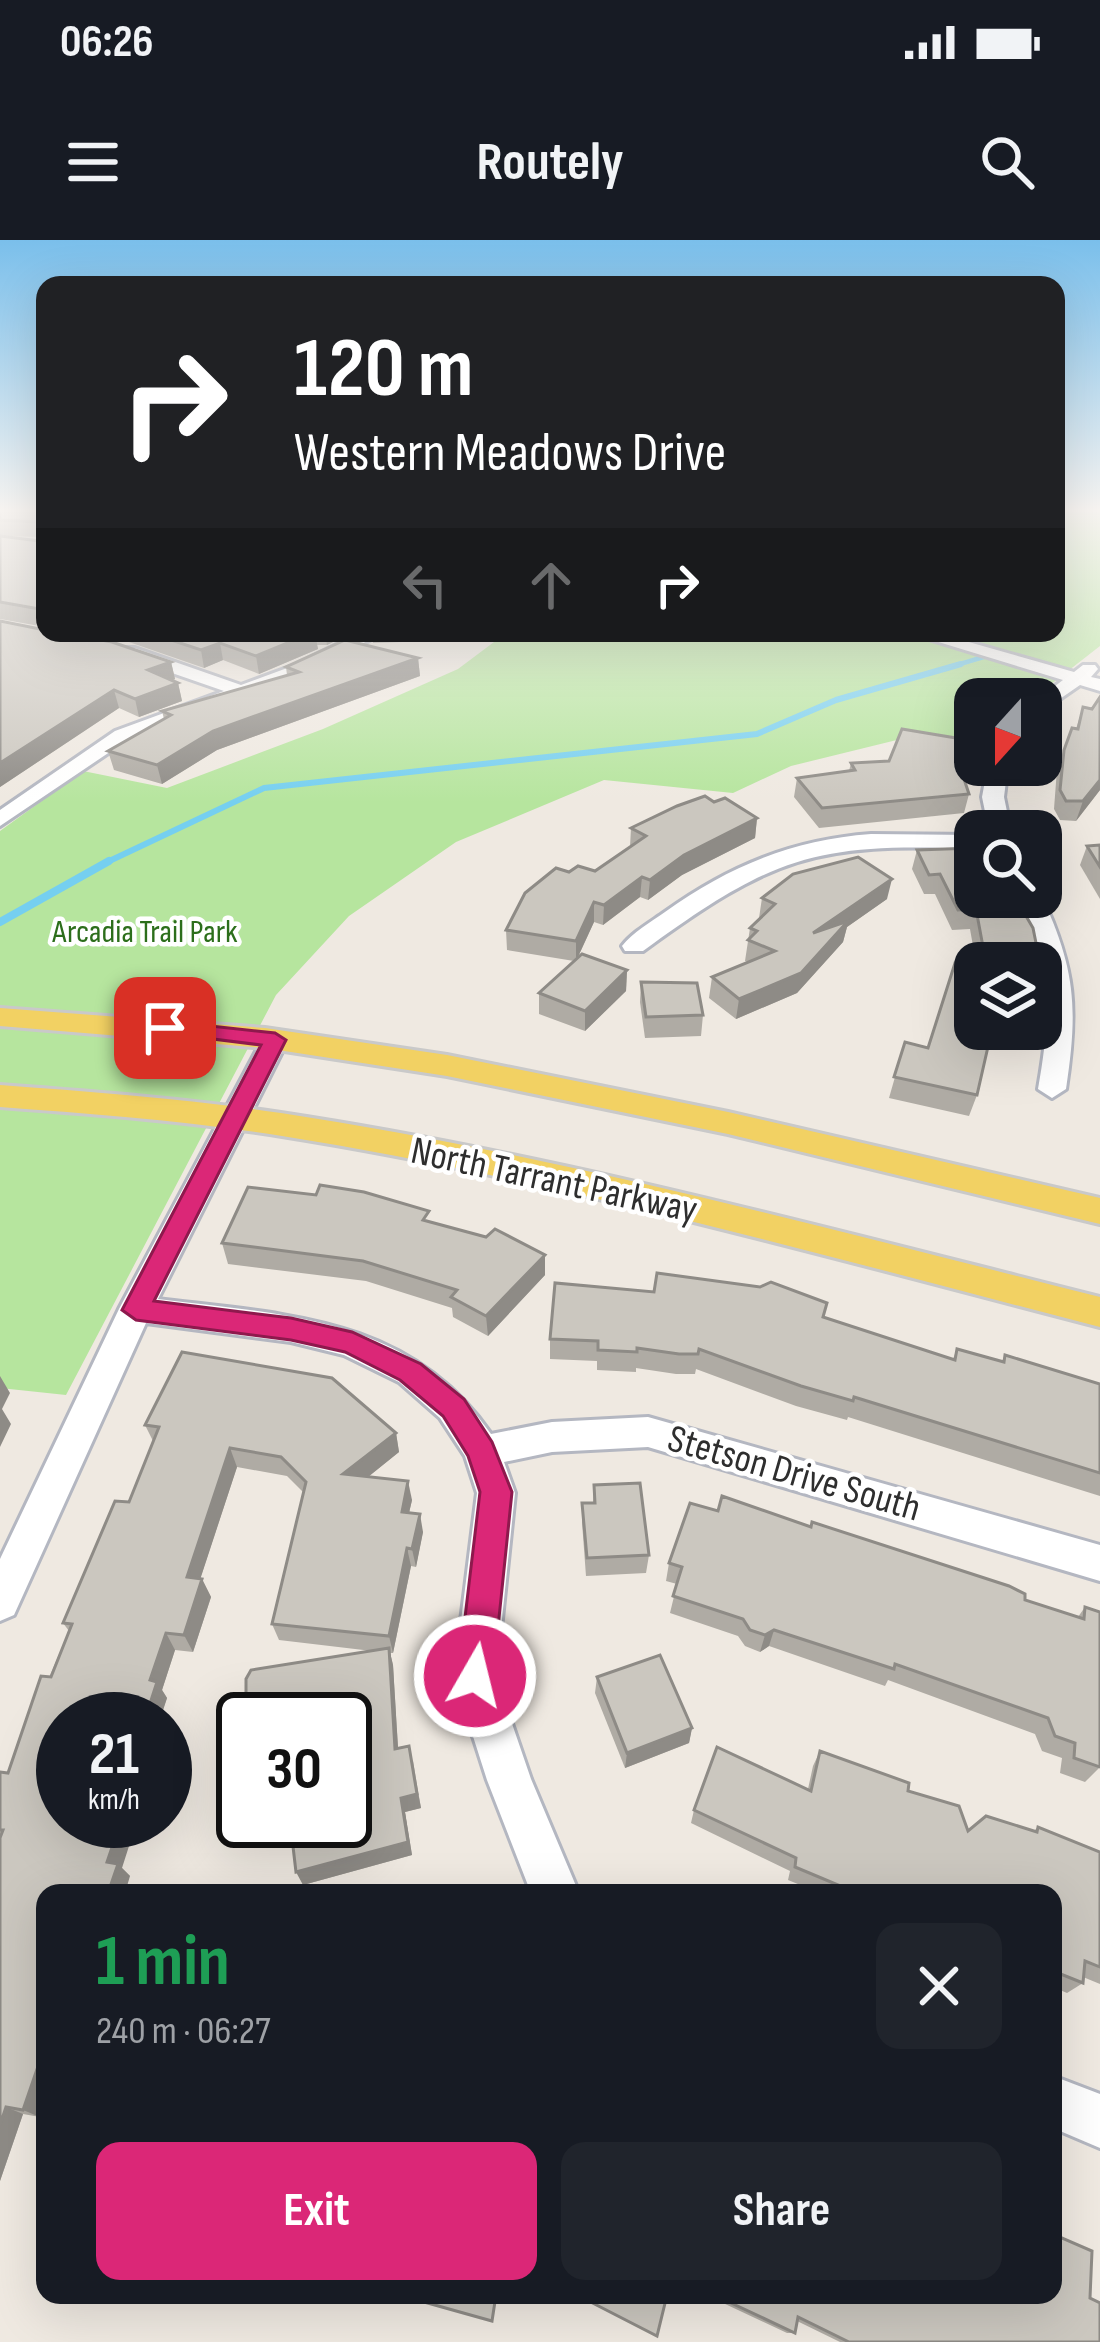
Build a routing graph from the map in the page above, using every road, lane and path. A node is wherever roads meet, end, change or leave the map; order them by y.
1 (355, 642) edge
2 (951, 642) edge
3 (100, 645) edge
4 (1100, 661) edge
5 (1078, 678) junction
6 (1100, 685) edge
7 (1062, 690) edge
8 (241, 692) junction
9 (0, 820) edge
10 (954, 842) edge
11 (1040, 918) edge
12 (634, 946) dead end
13 (0, 1017) edge
14 (275, 1040) junction
15 (1052, 1089) dead end
16 (0, 1096) edge
17 (235, 1119) junction
18 (1100, 1210) edge
19 (136, 1310) junction
20 (1100, 1312) edge
21 (482, 1451) junction
22 (1100, 1563) edge
23 (0, 1603) edge
24 (551, 1884) edge
25 (1062, 2106) edge
26 (1100, 2121) edge

1 - 8 street
2 - 5 street
3 - 8 street
4 - 5 street
5 - 6 street
5 - 7 street
8 - 9 street
10 - 12 street
11 - 15 street
13 - 14 main road
14 - 17 street
14 - 18 main road
16 - 17 main road, North Tarrant Parkway
17 - 19 street
17 - 20 main road, North Tarrant Parkway
19 - 21 street
19 - 23 street
21 - 22 street, Stetson Drive South
21 - 24 street
25 - 26 street

